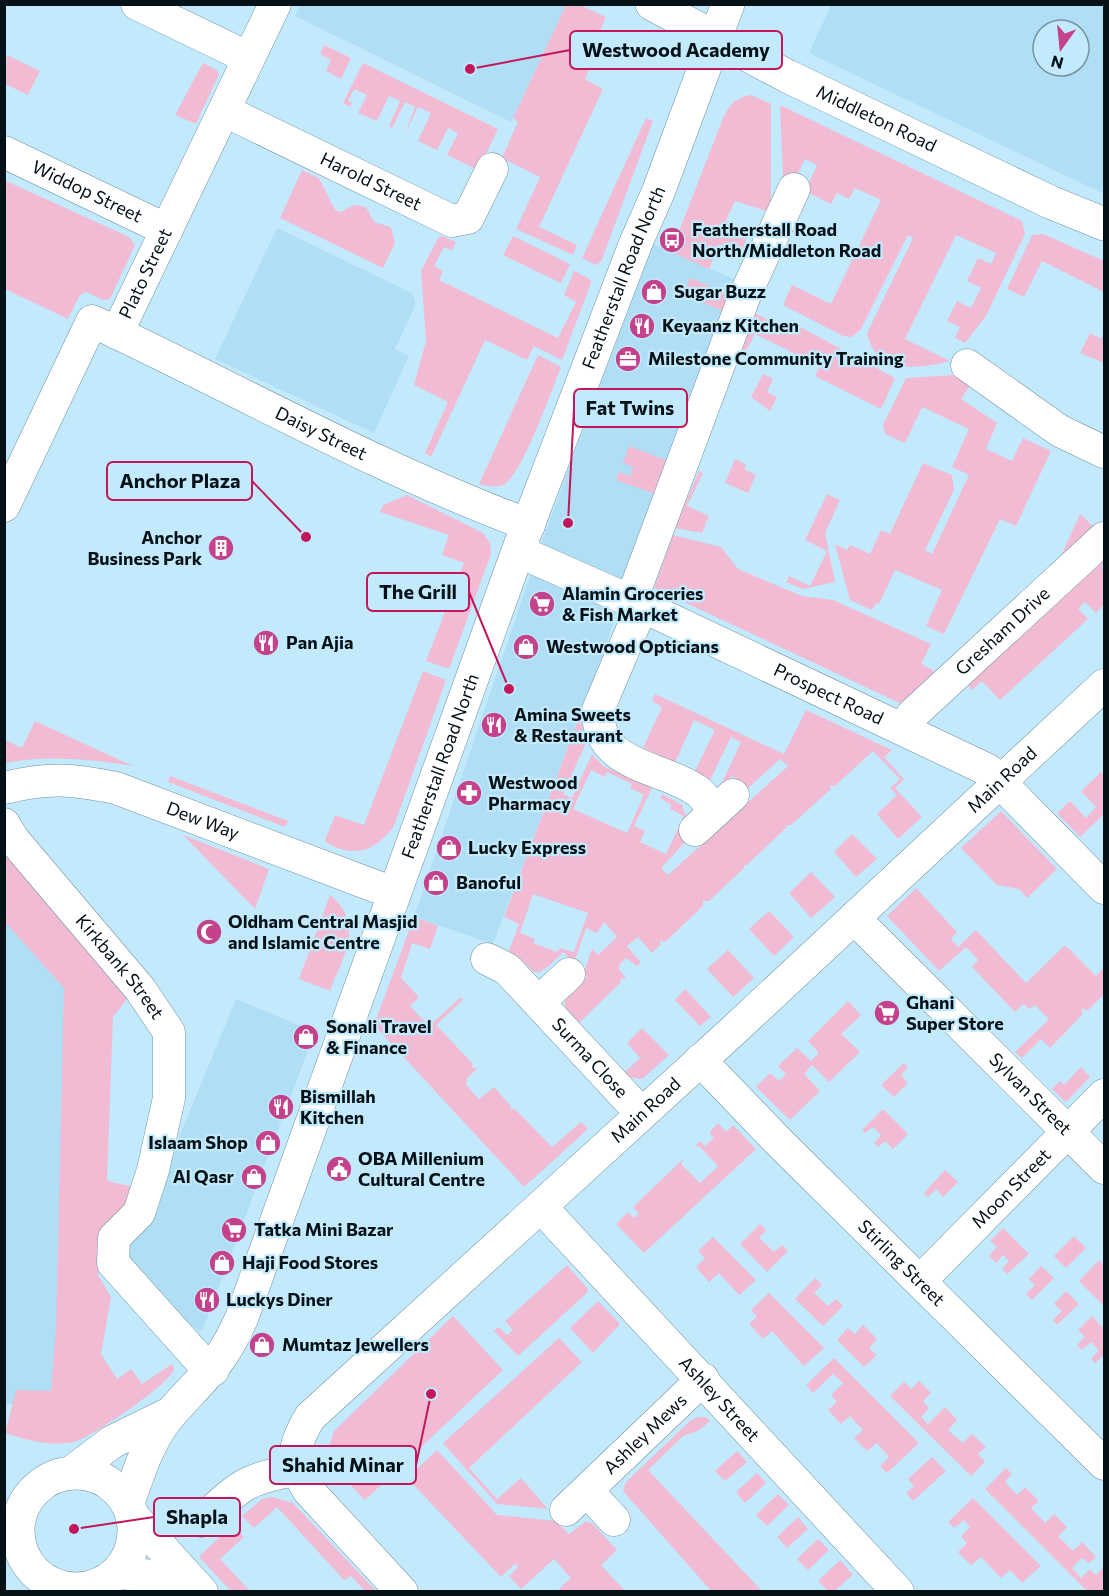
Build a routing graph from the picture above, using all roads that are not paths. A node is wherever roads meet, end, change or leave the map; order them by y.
1 (138, 4) edge
2 (275, 4) edge
3 (652, 4) edge
4 (728, 4) edge
5 (715, 39) junction
6 (249, 58) junction
7 (225, 111) junction
8 (4, 152) edge
9 (492, 169) dead end
10 (794, 189) dead end
11 (1104, 224) edge
12 (167, 230) junction
13 (117, 333) junction
14 (967, 365) dead end
15 (1104, 453) edge
16 (4, 506) edge
17 (524, 538) junction
18 (1104, 538) edge
19 (637, 603) junction
20 (1104, 685) edge
21 (905, 730) junction
22 (1000, 781) junction
23 (4, 788) edge
24 (714, 812) dead end
25 (4, 824) edge
26 (1104, 888) edge
27 (393, 894) junction
28 (854, 918) junction
29 (487, 959) dead end
30 (569, 974) dead end
31 (539, 1002) junction
32 (700, 1060) junction
33 (1104, 1095) edge
34 (641, 1113) junction
35 (1068, 1132) junction
36 (1104, 1168) edge
37 (541, 1207) junction
38 (920, 1281) junction
39 (213, 1370) junction
40 (703, 1379) junction
41 (171, 1413) junction
42 (1104, 1464) edge
43 (297, 1470) junction
44 (71, 1473) junction
45 (131, 1509) junction
46 (614, 1520) dead end
47 (201, 1521) dead end
48 (27, 1579) edge
49 (106, 1582) edge
50 (197, 1592) edge
51 (202, 1592) edge
52 (402, 1592) edge
53 (898, 1592) edge

1 - 6 street
2 - 6 street, Plato Street
3 - 5 main road, Middleton Road
4 - 5 main road, Featherstall Road North
5 - 11 main road, Middleton Road
5 - 17 main road, Featherstall Road North
6 - 7 street, Plato Street
7 - 9 street, Harold Street
7 - 12 street, Plato Street
8 - 12 street, Widdop Street
10 - 19 street
12 - 13 street, Plato Street
13 - 16 street, Plato Street
13 - 17 street, Daisy Street
14 - 15 street
17 - 19 street, Prospect Road
17 - 27 main road, Featherstall Road North
18 - 21 street, Gresham Drive
19 - 21 street, Prospect Road
19 - 24 street
20 - 22 street, Main Road
21 - 22 street, Prospect Road
22 - 26 street, Prospect Road
22 - 28 street, Main Road
23 - 27 street, Dew Way
25 - 39 street, Kirkbank Street
27 - 39 main road, Featherstall Road North
28 - 32 street, Main Road
28 - 35 street, Sylvan Street
29 - 31 street, Surma Close
30 - 31 street, Surma Close
31 - 34 street, Surma Close
32 - 34 street, Main Road
32 - 38 street, Stirling Street
33 - 35 street, Moon Street
34 - 37 street, Main Road
35 - 36 street, Sylvan Street
35 - 38 street, Moon Street
37 - 40 street, Ashley Street
37 - 43 street, Main Road
38 - 42 street, Stirling Street
39 - 41 main road, Featherstall Road North
40 - 46 street, Ashley Mews
40 - 53 street, Ashley Street
41 - 44 main road, Featherstall Road North
41 - 45 main road, Featherstall Road North
43 - 47 street
43 - 52 street
44 - 45 main road
44 - 48 main road
45 - 49 main road
45 - 51 street
48 - 49 main road
49 - 50 street

